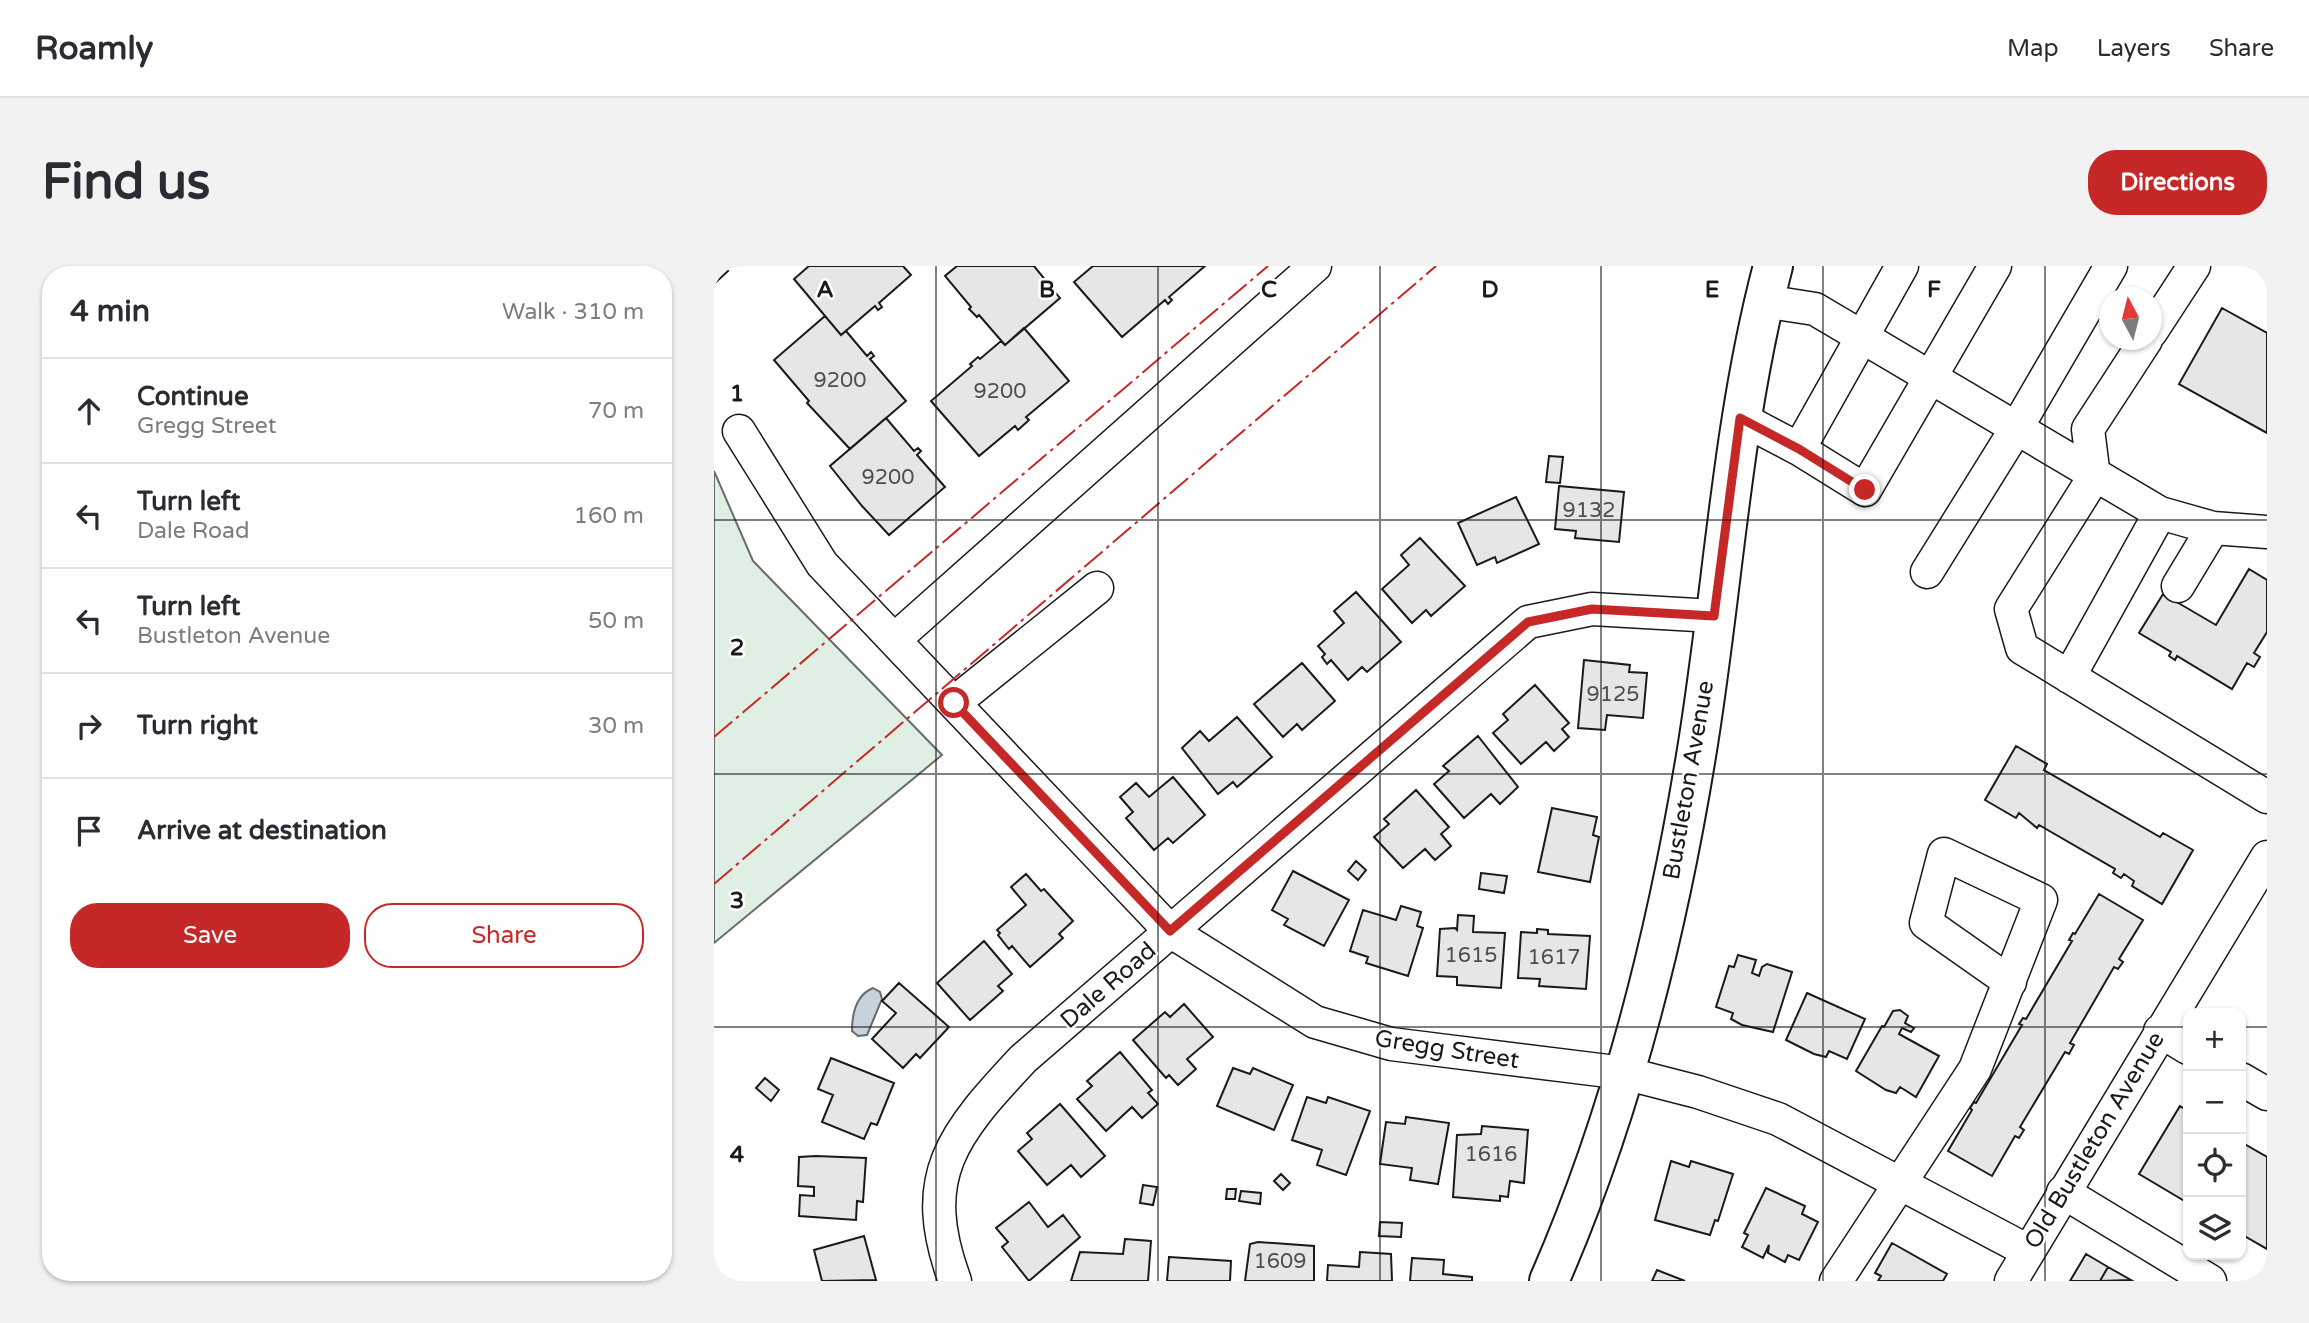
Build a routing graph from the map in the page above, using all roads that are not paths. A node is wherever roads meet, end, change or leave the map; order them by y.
1 (1315, 266) edge
2 (1995, 266) edge
3 (2111, 266) edge
4 (2194, 266) edge
5 (1893, 269) edge
6 (1768, 283) edge
7 (2162, 315) edge
8 (1860, 336) junction
9 (2139, 350) edge
10 (1929, 377) junction
11 (1740, 418) junction
12 (2016, 429) junction
13 (739, 431) dead end
14 (1799, 449) junction
15 (2094, 477) junction
16 (2160, 513) junction
17 (2213, 528) junction
18 (2267, 532) edge
19 (1927, 572) dead end
20 (2178, 586) dead end
21 (1097, 588) dead end
22 (1714, 616) junction
23 (894, 640) junction
24 (2069, 677) junction
25 (954, 703) junction
26 (2267, 797) edge
27 (2267, 857) edge
28 (1170, 931) junction
29 (2010, 982) dead end
30 (2160, 1031) junction
31 (2183, 1045) edge
32 (1624, 1073) junction
33 (2246, 1082) edge
34 (2267, 1094) edge
35 (1898, 1182) junction
36 (2063, 1192) junction
37 (2028, 1251) junction
38 (955, 1281) edge
39 (1549, 1281) edge
40 (1836, 1281) edge
41 (2011, 1281) edge
42 (2210, 1281) edge

1 - 23 street
2 - 10 street
3 - 12 street
4 - 7 street
5 - 8 street
6 - 8 street
6 - 11 main road, Bustleton Avenue
8 - 10 street
8 - 14 street
9 - 15 street
10 - 12 street
10 - 14 street
11 - 14 street
11 - 22 main road, Bustleton Avenue
12 - 15 street
12 - 19 street
13 - 23 street, Gregg Street
15 - 16 street
15 - 24 street
16 - 17 street
16 - 24 street
17 - 18 street
17 - 20 street
21 - 25 street
22 - 28 street, Dale Road
22 - 32 main road, Bustleton Avenue
23 - 25 street, Gregg Street
24 - 26 street
25 - 28 street, Gregg Street
27 - 30 street, Old Bustleton Avenue
28 - 32 street, Gregg Street
28 - 38 street, Dale Road
29 - 35 street
30 - 31 street
30 - 36 street, Old Bustleton Avenue
32 - 35 street, Gregg Street
32 - 39 main road, Bustleton Avenue
33 - 34 street
35 - 37 street, Gregg Street
35 - 40 street
36 - 37 street, Old Bustleton Avenue
36 - 42 street
37 - 41 street, Old Bustleton Avenue

